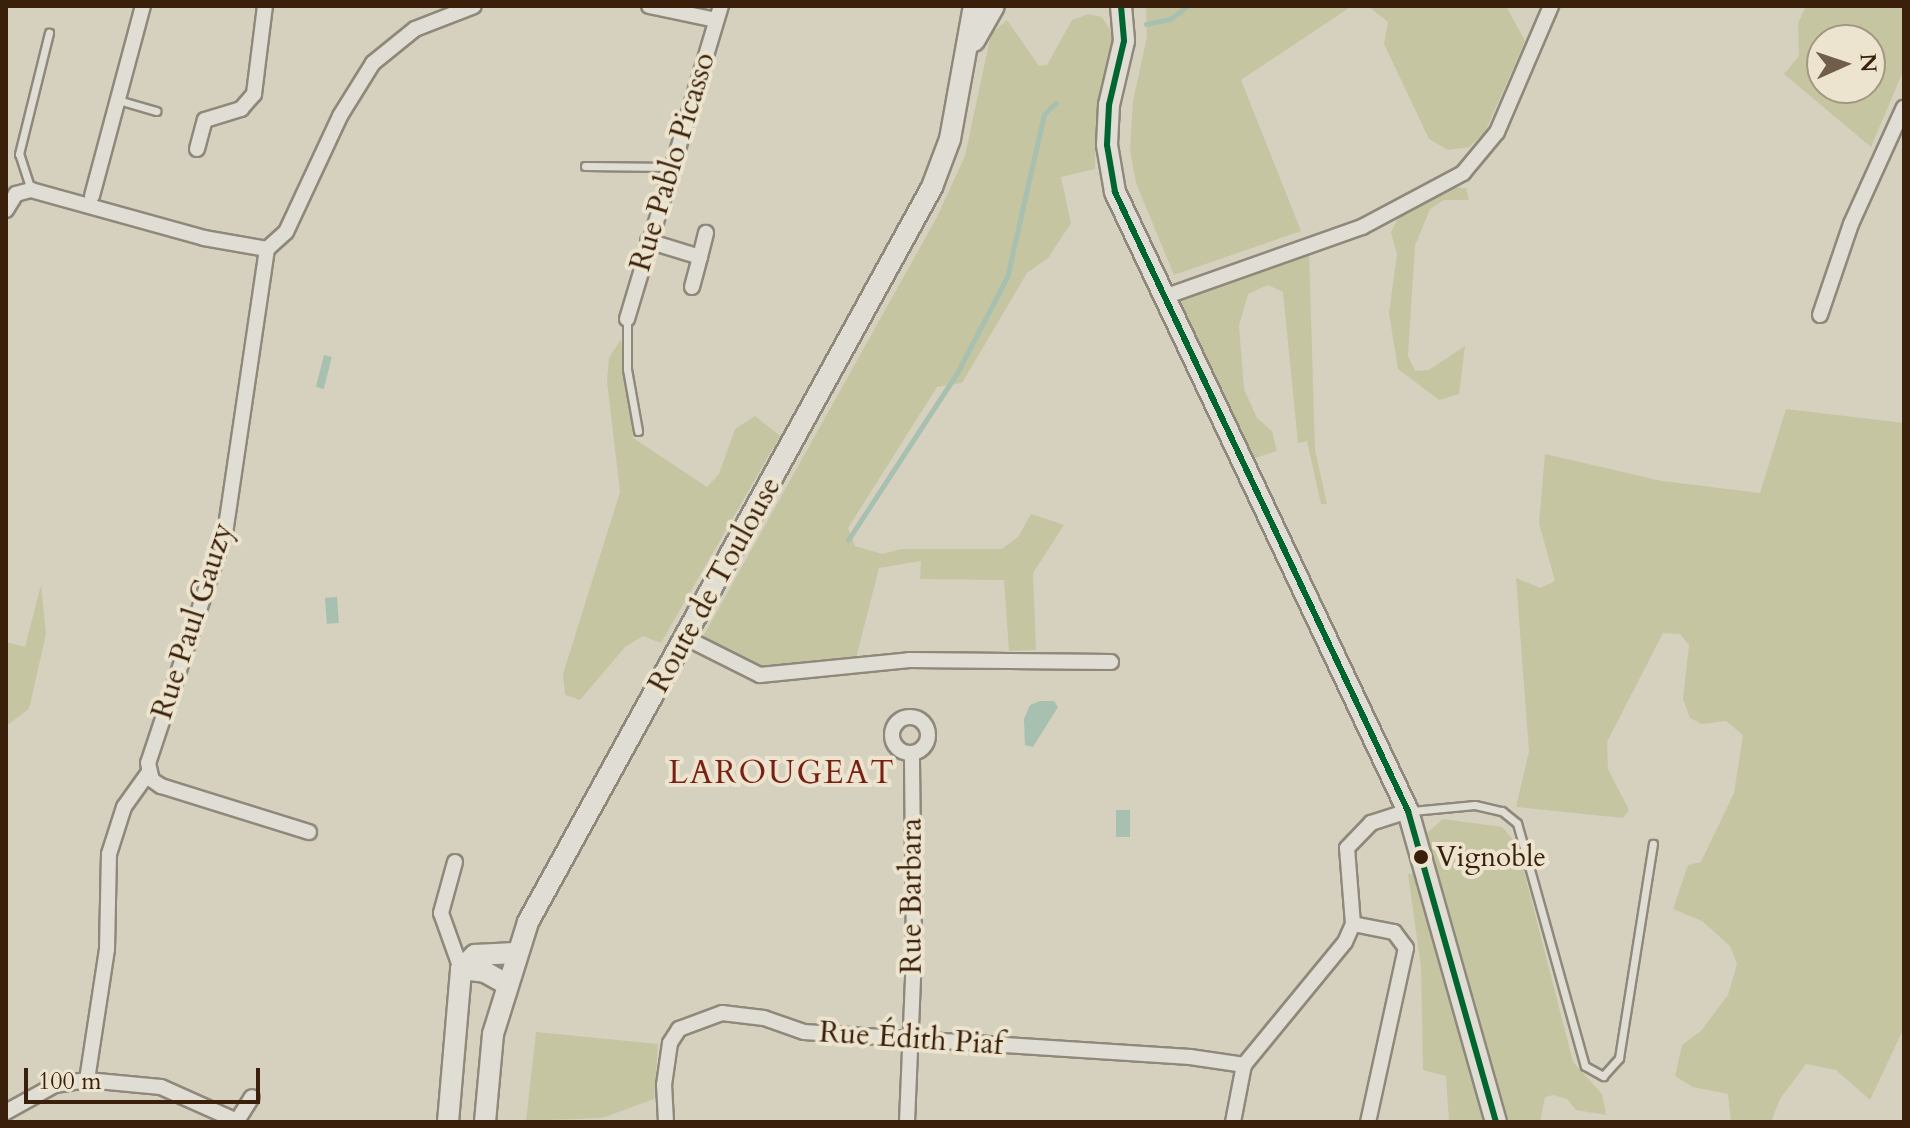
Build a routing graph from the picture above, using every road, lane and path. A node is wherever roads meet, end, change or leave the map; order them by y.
1 (143, 6) edge
2 (265, 6) edge
3 (474, 6) edge
4 (649, 6) edge
5 (974, 6) edge
6 (994, 6) edge
7 (1551, 6) edge
8 (1121, 10) edge
9 (718, 13) edge
10 (49, 33) dead end
11 (967, 55) junction
12 (118, 100) junction
13 (1904, 107) edge
14 (156, 111) dead end
15 (197, 149) dead end
16 (585, 166) dead end
17 (671, 167) junction
18 (31, 190) junction
19 (92, 196) dead end
20 (6, 210) edge
21 (706, 233) dead end
22 (648, 241) junction
23 (267, 249) junction
24 (700, 257) junction
25 (692, 287) dead end
26 (1164, 297) junction
27 (1820, 315) dead end
28 (627, 319) joint
29 (638, 431) dead end
30 (686, 638) junction
31 (1111, 662) dead end
32 (912, 753) dead end
33 (149, 772) junction
34 (1408, 811) junction
35 (309, 832) dead end
36 (1653, 844) dead end
37 (455, 862) dead end
38 (1353, 924) junction
39 (515, 953) junction
40 (461, 969) junction
41 (505, 983) junction
42 (911, 1039) junction
43 (1244, 1065) junction
44 (87, 1080) junction
45 (252, 1097) dead end
46 (6, 1112) edge
47 (237, 1121) edge
48 (448, 1122) edge
49 (485, 1122) edge
50 (666, 1122) edge
51 (907, 1122) edge
52 (1233, 1122) edge
53 (1368, 1122) edge
54 (1496, 1122) edge

1 - 12 street
2 - 15 street
3 - 23 street
4 - 9 street
5 - 11 street, Route de Toulouse
6 - 11 street, Route de Toulouse
7 - 26 street
8 - 26 street
9 - 17 street, Rue Pablo Picasso
10 - 18 lane
11 - 30 street, Route de Toulouse
12 - 14 lane
12 - 19 street
13 - 27 street
16 - 17 lane
17 - 22 street, Rue Pablo Picasso
18 - 20 street
18 - 23 street
21 - 24 street
22 - 24 street
22 - 28 street, Rue Pablo Picasso
23 - 33 street, Rue Paul Gauzy
24 - 25 street
26 - 34 street
28 - 29 lane
30 - 31 street
30 - 39 street, Route de Toulouse
32 - 42 street, Rue Barbara
33 - 35 street
33 - 44 street
34 - 36 lane
34 - 38 street
34 - 54 street
37 - 40 street
38 - 43 street
38 - 53 street
39 - 40 street
39 - 41 street, Route de Toulouse
40 - 41 street
40 - 48 street
41 - 49 street, Route de Toulouse
42 - 43 street, Rue Édith Piaf
42 - 50 street, Rue Édith Piaf
42 - 51 street, Rue Barbara
43 - 52 street
44 - 46 street
44 - 47 street
45 - 47 street

